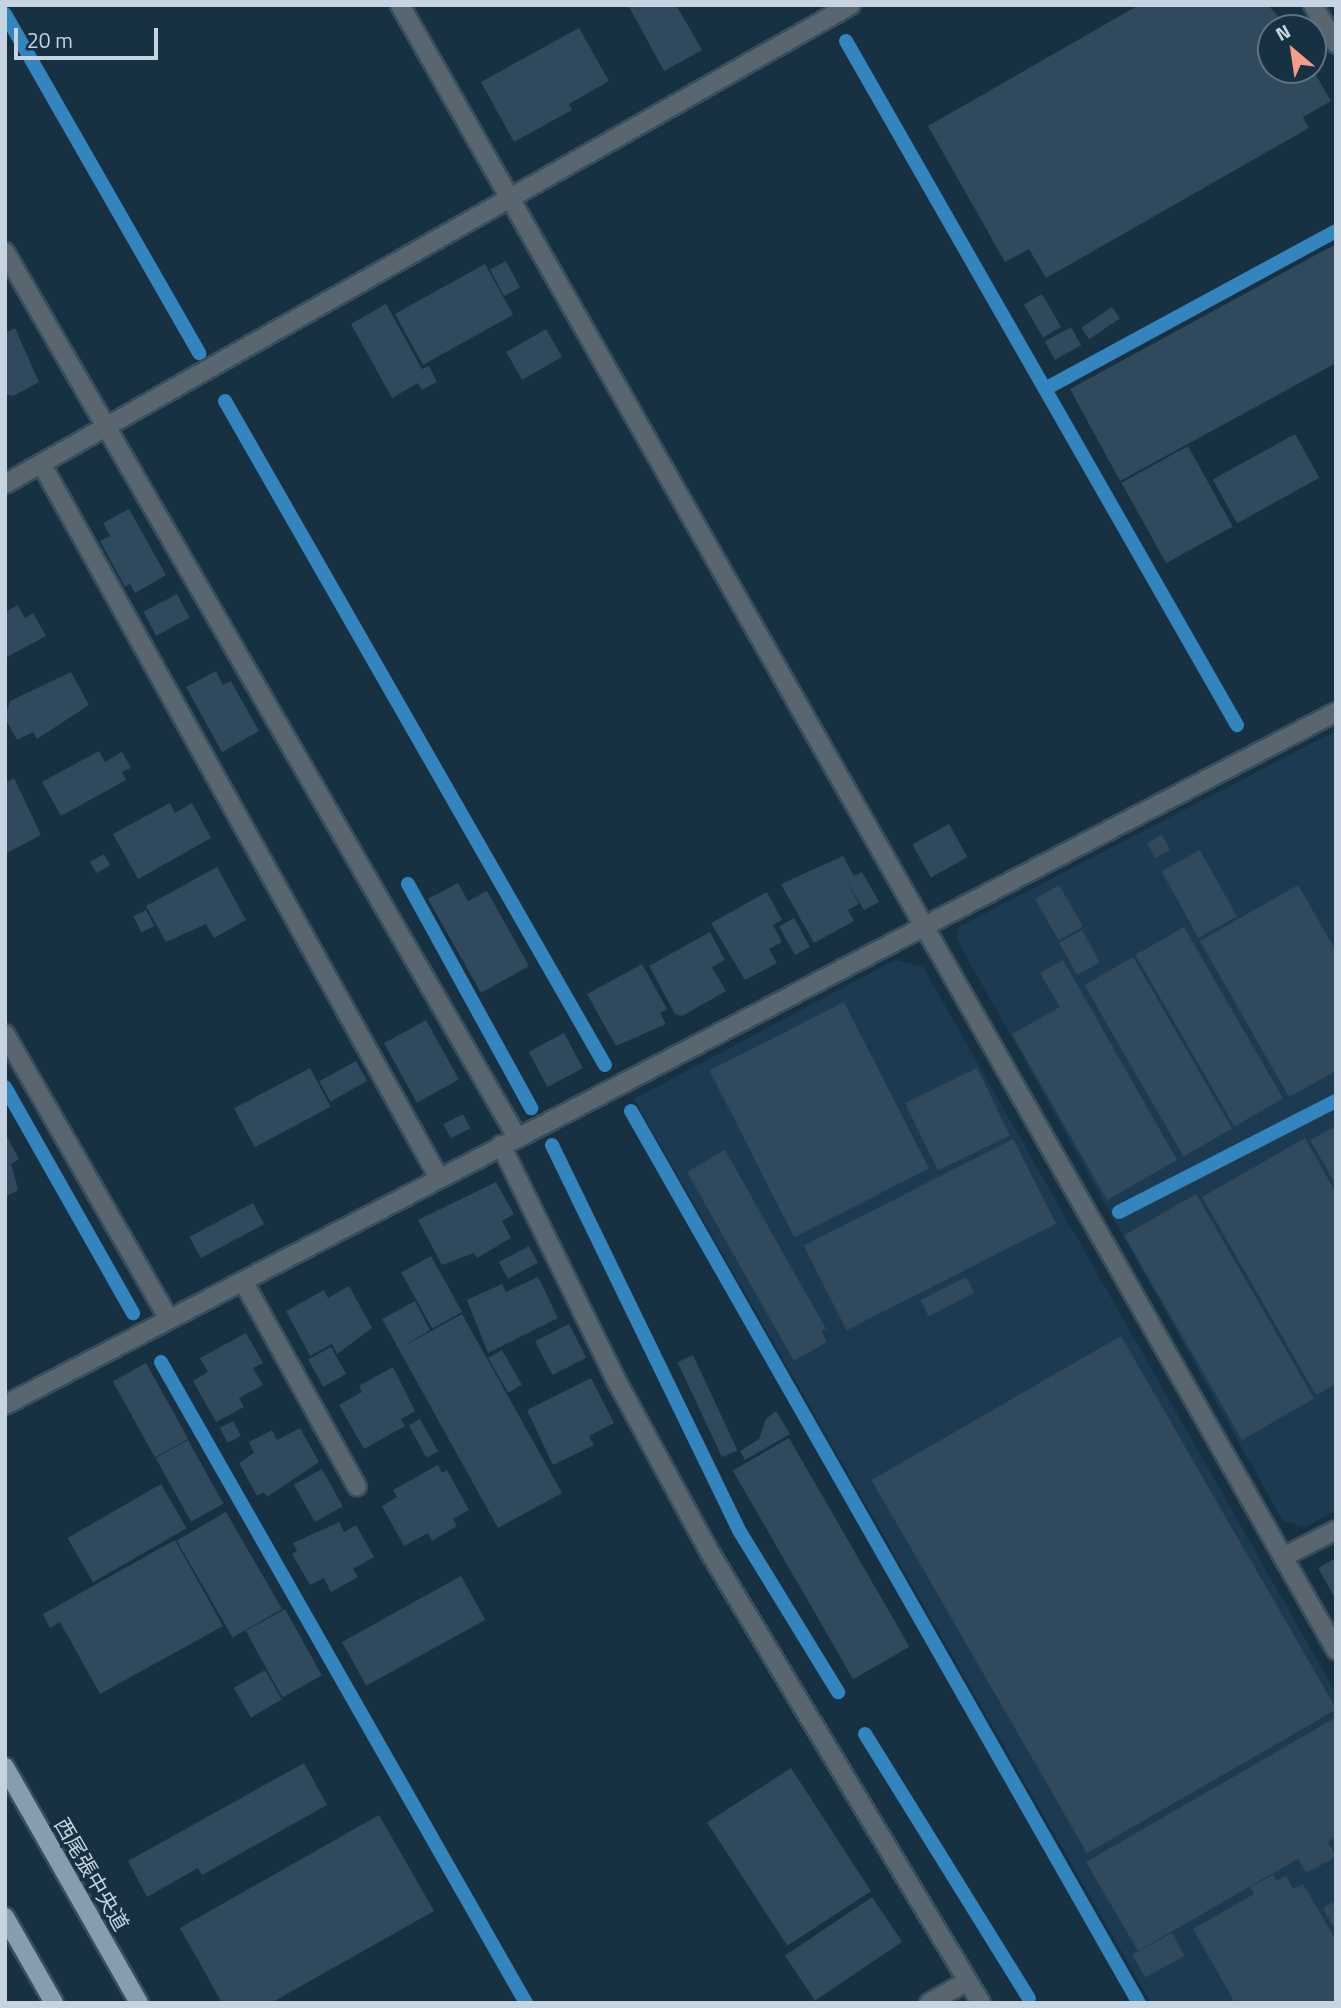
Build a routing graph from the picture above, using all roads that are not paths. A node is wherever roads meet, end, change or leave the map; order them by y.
1 (400, 5) edge
2 (851, 5) edge
3 (1313, 5) edge
4 (1336, 44) edge
5 (511, 199) junction
6 (5, 252) edge
7 (107, 429) junction
8 (42, 465) junction
9 (5, 484) edge
10 (1336, 712) edge
11 (922, 925) junction
12 (5, 1034) edge
13 (510, 1141) junction
14 (439, 1178) junction
15 (243, 1281) junction
16 (169, 1319) junction
17 (5, 1405) edge
18 (357, 1487) dead end
19 (1336, 1530) edge
20 (1283, 1557) junction
21 (1336, 1650) edge
22 (5, 1767) edge
23 (5, 1917) edge
24 (965, 1982) junction
25 (54, 2003) edge
26 (139, 2003) edge
27 (929, 2003) edge
28 (981, 2003) edge

1 - 5 street
2 - 5 street
3 - 4 street
5 - 7 street
5 - 11 street
6 - 7 street
7 - 8 street
7 - 13 street
8 - 9 street
8 - 14 street
10 - 11 street
11 - 13 street
11 - 20 street
12 - 16 street
13 - 14 street
13 - 24 street
14 - 15 street
15 - 16 street
15 - 18 street
16 - 17 street
19 - 20 street
20 - 21 street
22 - 26 main road, 西尾張中央道
23 - 25 main road
24 - 27 street
24 - 28 street

